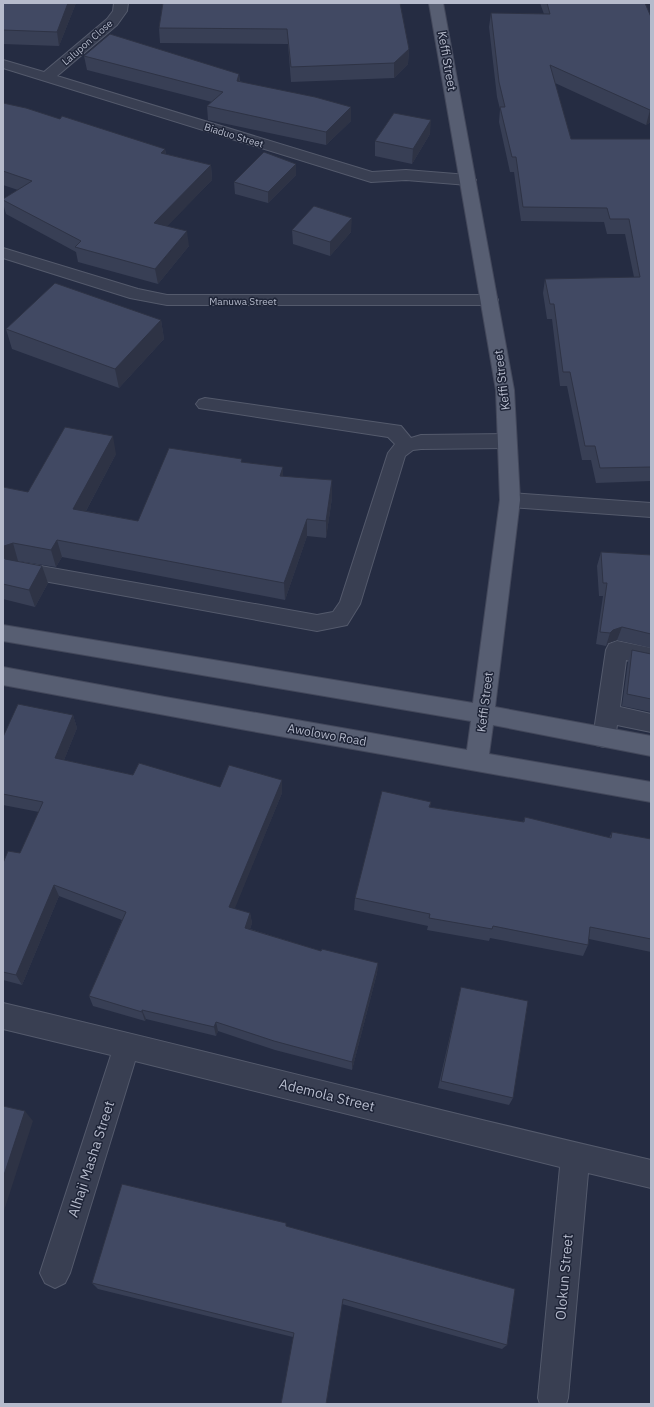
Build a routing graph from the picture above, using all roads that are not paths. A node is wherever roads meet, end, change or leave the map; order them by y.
1 (121, 3) edge
2 (436, 3) edge
3 (3, 64) edge
4 (47, 77) junction
5 (468, 180) junction
6 (3, 252) edge
7 (490, 300) junction
8 (205, 404) dead end
9 (507, 441) junction
10 (407, 445) junction
11 (510, 500) junction
12 (651, 510) edge
13 (18, 570) edge
14 (3, 633) edge
15 (651, 657) edge
16 (3, 676) edge
17 (483, 714) junction
18 (607, 714) junction
19 (647, 720) edge
20 (604, 738) junction
21 (651, 746) edge
22 (477, 760) junction
23 (651, 792) edge
24 (3, 1016) edge
25 (127, 1045) junction
26 (575, 1157) junction
27 (651, 1174) edge
28 (55, 1273) dead end
29 (552, 1398) dead end

1 - 4 street, Lalupon Close
2 - 5 main road, Keffi Street
3 - 4 street, Biaduo Street
4 - 5 street, Biaduo Street
5 - 7 main road, Keffi Street
6 - 7 street, Manuwa Street
7 - 9 main road, Keffi Street
8 - 10 street
9 - 10 street
9 - 11 main road, Keffi Street
10 - 13 street
11 - 12 street
11 - 17 main road, Keffi Street
14 - 17 main road
15 - 18 street
16 - 22 main road, Awolowo Road
17 - 20 main road
17 - 22 main road, Keffi Street
18 - 19 street
18 - 20 street
20 - 21 main road
22 - 23 main road, Awolowo Road
24 - 25 street, Ademola Street
25 - 26 street, Ademola Street
25 - 28 street, Alhaji Masha Street
26 - 27 street, Ademola Street
26 - 29 street, Olokun Street

